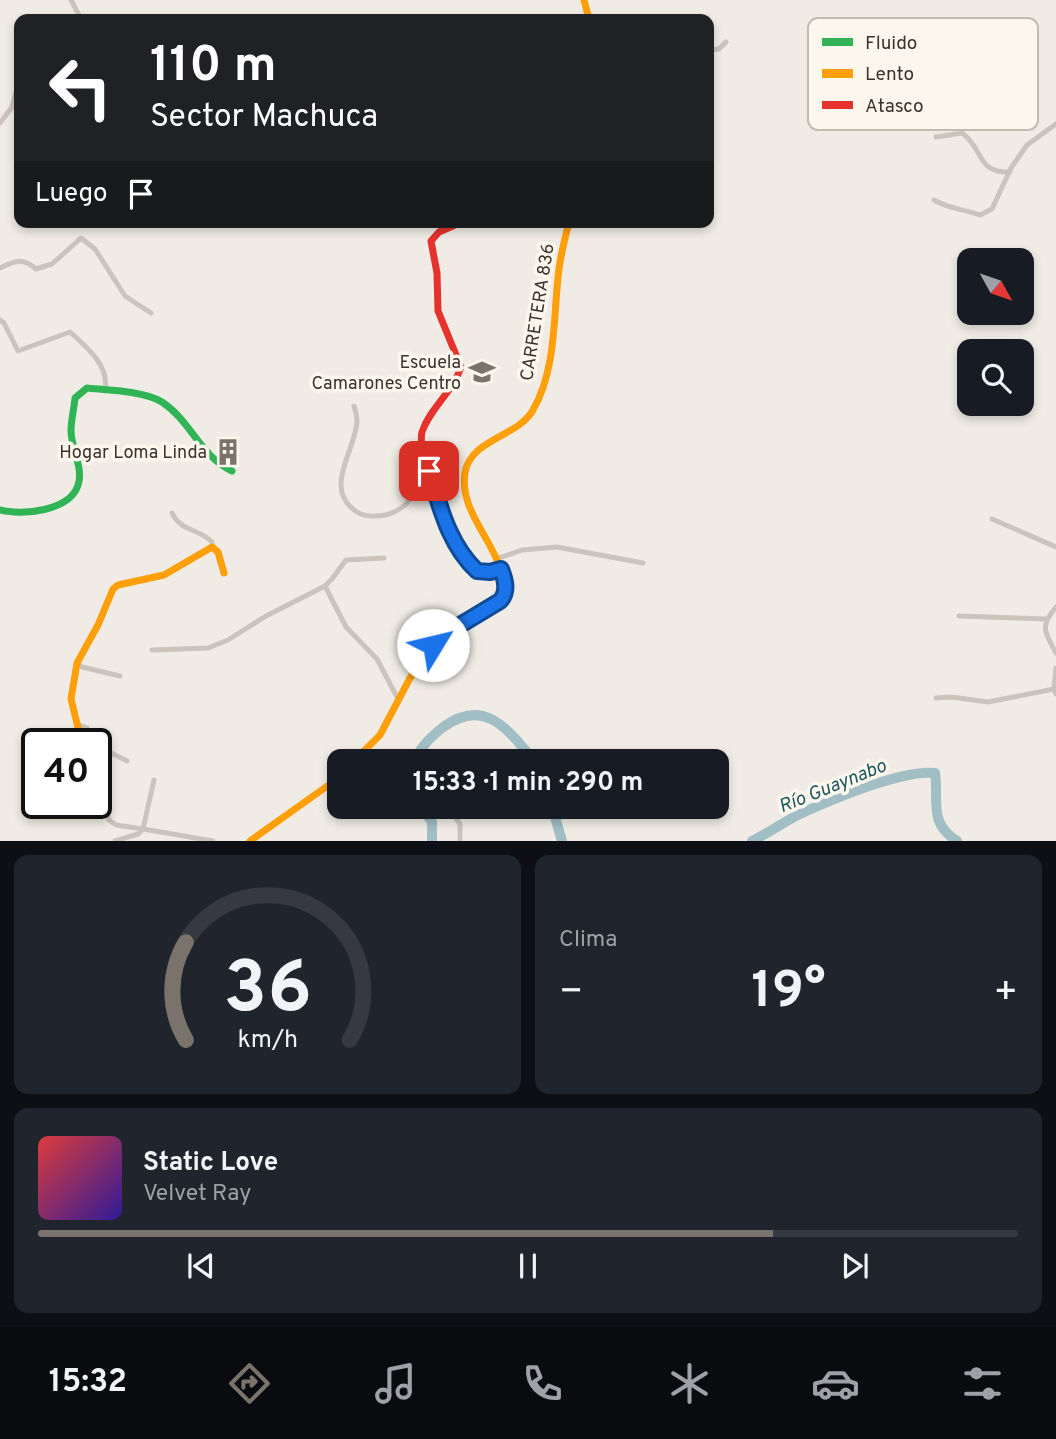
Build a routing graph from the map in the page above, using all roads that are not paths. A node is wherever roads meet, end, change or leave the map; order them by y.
1 (726, 42) dead end
2 (714, 50) edge
3 (14, 99) edge
4 (0, 123) edge
5 (1056, 124) edge
6 (936, 137) dead end
7 (1010, 172) junction
8 (934, 201) dead end
9 (448, 228) edge
10 (567, 228) edge
11 (0, 268) edge
12 (151, 313) dead end
13 (0, 320) edge
14 (105, 391) junction
15 (354, 406) dead end
16 (232, 471) dead end
17 (429, 471) junction
18 (0, 510) edge
19 (172, 513) dead end
20 (992, 519) dead end
21 (212, 547) junction
22 (1056, 547) edge
23 (384, 558) dead end
24 (496, 559) junction
25 (643, 563) dead end
26 (501, 569) junction
27 (224, 573) dead end
28 (325, 586) junction
29 (1056, 607) edge
30 (959, 616) dead end
31 (1046, 619) junction
32 (152, 650) dead end
33 (1056, 653) edge
34 (77, 663) junction
35 (1056, 668) edge
36 (120, 676) dead end
37 (1055, 692) edge
38 (936, 698) dead end
39 (398, 699) junction
40 (79, 725) junction
41 (79, 728) edge
42 (368, 749) edge
43 (127, 761) dead end
44 (154, 780) dead end
45 (327, 786) edge
46 (109, 819) edge
47 (456, 819) edge
48 (144, 829) junction
49 (114, 841) edge
50 (213, 841) edge
51 (250, 841) edge
52 (460, 841) edge

1 - 2 street
3 - 4 street
5 - 7 street
6 - 7 street
7 - 8 street
9 - 17 street
10 - 24 street, CARRETERA 836
11 - 12 street
13 - 14 street
14 - 16 street
14 - 18 street
15 - 17 street
17 - 26 street
19 - 21 street
20 - 22 street
21 - 27 street
21 - 34 street
23 - 28 street
24 - 25 street
24 - 26 street, CARRETERA 836
26 - 39 street
28 - 32 street
28 - 39 street
29 - 31 street
30 - 31 street
31 - 33 street
34 - 36 street
34 - 40 street
35 - 37 street
37 - 38 street
39 - 42 street
40 - 41 street
40 - 43 street
44 - 48 street
45 - 51 street
46 - 48 street
47 - 52 street
48 - 49 street
48 - 50 street

